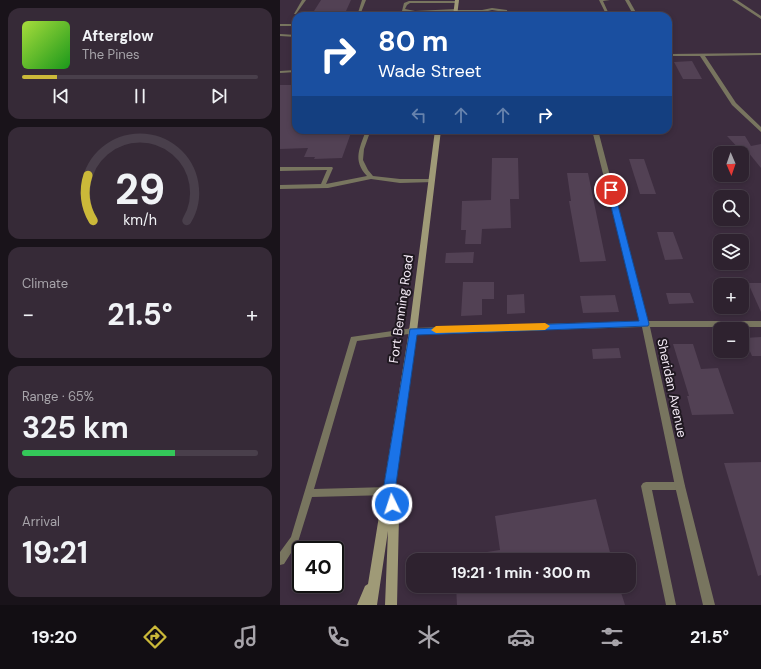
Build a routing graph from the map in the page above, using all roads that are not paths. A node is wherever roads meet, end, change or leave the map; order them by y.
1 (304, 0) edge
2 (364, 0) edge
3 (608, 0) edge
4 (627, 0) edge
5 (734, 0) edge
6 (457, 1) edge
7 (438, 2) junction
8 (437, 10) junction
9 (456, 10) junction
10 (482, 11) joint
11 (296, 12) edge
12 (359, 12) edge
13 (506, 12) edge
14 (606, 12) edge
15 (634, 12) edge
16 (761, 18) edge
17 (292, 25) edge
18 (280, 26) edge
19 (280, 35) edge
20 (292, 36) edge
21 (761, 54) edge
22 (672, 55) edge
23 (702, 55) junction
24 (280, 72) edge
25 (292, 72) edge
26 (761, 130) edge
27 (366, 134) edge
28 (438, 134) edge
29 (597, 134) edge
30 (280, 169) edge
31 (371, 177) junction
32 (432, 181) junction
33 (280, 186) edge
34 (323, 186) junction
35 (645, 324) junction
36 (761, 324) edge
37 (413, 331) junction
38 (680, 486) junction
39 (389, 491) junction
40 (309, 493) junction
41 (280, 560) edge
42 (373, 582) junction
43 (363, 605) edge
44 (371, 605) edge
45 (391, 605) edge
46 (671, 605) edge
47 (709, 605) edge

1 - 11 lane
2 - 12 lane
3 - 14 lane
4 - 15 street
5 - 16 street
6 - 7 lane
6 - 9 street
7 - 8 lane
7 - 8 lane
8 - 9 lane
9 - 10 lane
10 - 13 lane
17 - 18 lane
19 - 20 lane
21 - 23 street
22 - 23 street
23 - 26 street
24 - 25 lane
27 - 31 lane
28 - 32 street, Fort Benning Road
29 - 35 street, Sheridan Avenue
30 - 34 lane
31 - 32 lane
31 - 34 lane
32 - 37 street, Fort Benning Road
33 - 34 lane
35 - 36 street
35 - 37 street
35 - 38 street, Sheridan Avenue
37 - 39 street, Fort Benning Road
37 - 40 lane
38 - 46 lane
38 - 47 street, Sheridan Avenue
39 - 40 lane
39 - 42 street, Fort Benning Road
39 - 45 street, Fort Benning Road
40 - 41 lane
42 - 43 street
42 - 44 street, Fort Benning Road

